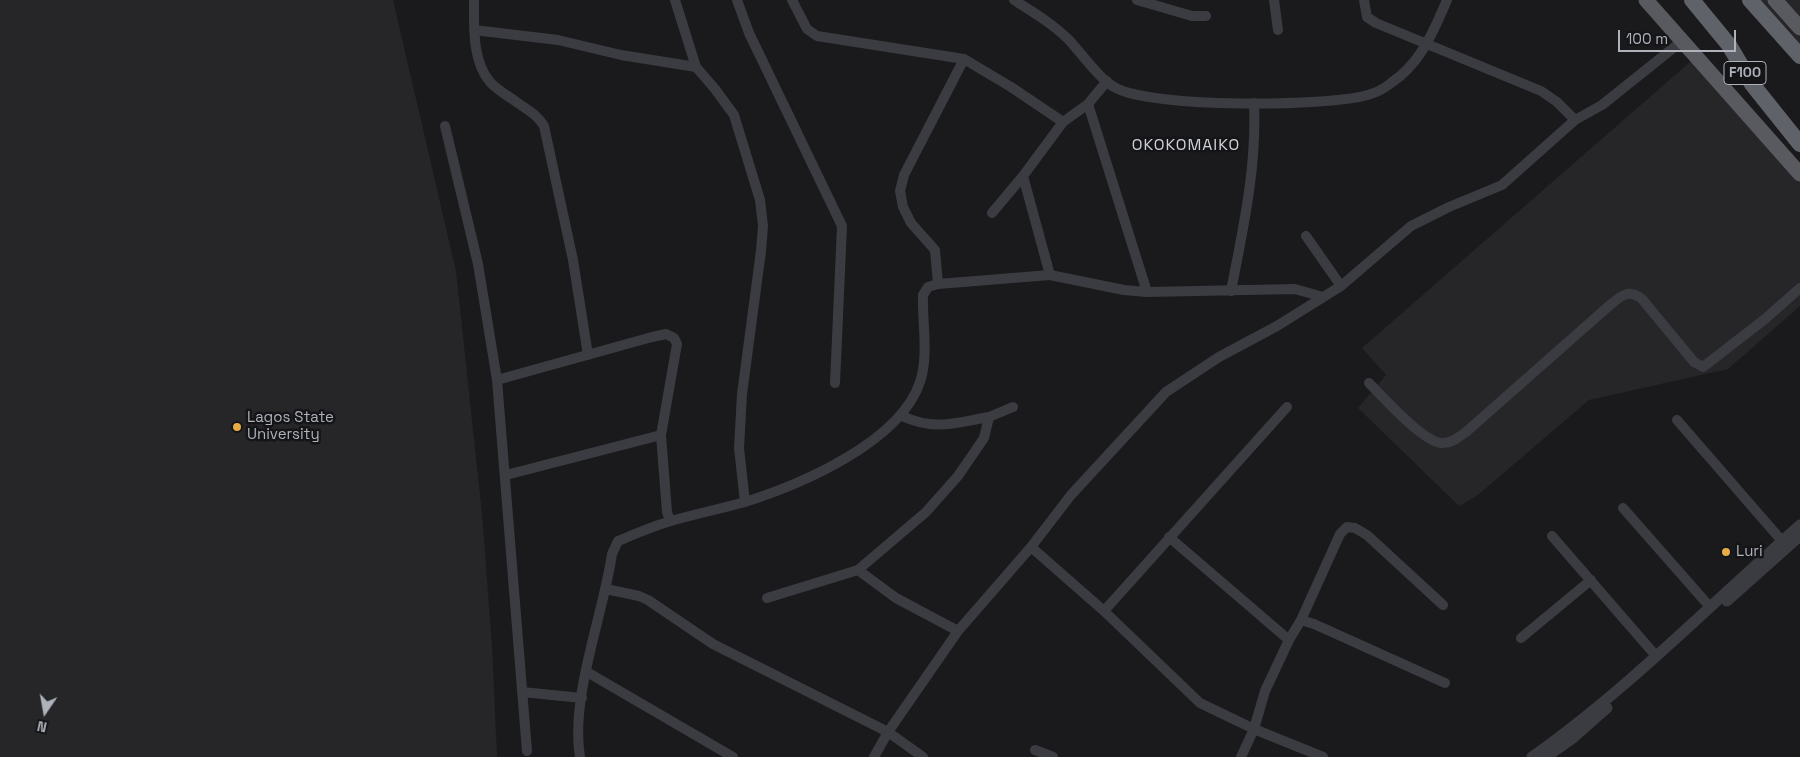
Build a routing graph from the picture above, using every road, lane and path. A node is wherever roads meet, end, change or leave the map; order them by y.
1 (474, 0) edge
2 (675, 0) edge
3 (737, 0) edge
4 (792, 0) edge
5 (1014, 0) edge
6 (1137, 0) edge
7 (1274, 0) edge
8 (1364, 0) edge
9 (1447, 0) edge
10 (1646, 0) edge
11 (1692, 0) edge
12 (1750, 0) edge
13 (1775, 0) edge
14 (1206, 16) dead end
15 (1800, 28) edge
16 (474, 30) junction
17 (1278, 30) dead end
18 (1682, 41) junction
19 (1428, 44) junction
20 (1800, 56) edge
21 (964, 59) junction
22 (696, 67) junction
23 (1107, 81) junction
24 (1088, 104) junction
25 (1254, 104) junction
26 (1575, 120) junction
27 (1063, 122) junction
28 (446, 126) dead end
29 (1800, 144) edge
30 (1800, 174) edge
31 (1023, 176) junction
32 (992, 213) dead end
33 (1306, 236) dead end
34 (1050, 275) junction
35 (938, 284) junction
36 (1341, 286) junction
37 (1800, 288) edge
38 (1231, 291) junction
39 (1147, 292) junction
40 (1323, 297) junction
41 (588, 355) junction
42 (497, 380) junction
43 (836, 383) dead end
44 (1369, 383) dead end
45 (1013, 407) dead end
46 (1287, 407) dead end
47 (902, 416) junction
48 (989, 417) junction
49 (1677, 420) dead end
50 (661, 436) junction
51 (506, 475) junction
52 (745, 502) junction
53 (1623, 508) dead end
54 (670, 521) junction
55 (1800, 526) edge
56 (1552, 536) dead end
57 (1800, 536) edge
58 (1168, 537) junction
59 (1782, 541) junction
60 (1031, 547) junction
61 (858, 570) junction
62 (1591, 580) junction
63 (606, 589) junction
64 (767, 598) dead end
65 (1443, 605) dead end
66 (1710, 607) junction
67 (1104, 611) junction
68 (1301, 620) junction
69 (958, 631) junction
70 (1521, 638) dead end
71 (1288, 640) junction
72 (1656, 656) junction
73 (587, 672) junction
74 (1445, 683) dead end
75 (522, 692) junction
76 (582, 698) junction
77 (1254, 728) junction
78 (888, 732) junction
79 (1036, 750) dead end
80 (527, 752) dead end
81 (580, 757) edge
82 (733, 757) edge
83 (874, 757) edge
84 (923, 757) edge
85 (1053, 757) edge
86 (1242, 757) edge
87 (1323, 757) edge
88 (1532, 757) edge
89 (1546, 757) edge

1 - 16 street
2 - 22 street
3 - 43 street
4 - 21 street
5 - 23 street
6 - 14 street
7 - 17 street
8 - 19 street
9 - 19 street
10 - 18 main road
11 - 29 highway, F100
12 - 20 highway
13 - 15 main road
16 - 22 street
16 - 41 street
18 - 26 street
18 - 30 main road
19 - 25 street
19 - 26 street
21 - 27 street
21 - 35 street
22 - 52 street
23 - 24 street
23 - 25 street
24 - 27 street
24 - 39 street
25 - 38 street
26 - 36 street
27 - 31 street
28 - 42 street
31 - 32 street
31 - 34 street
33 - 36 street
34 - 35 street
34 - 39 street
35 - 47 street
36 - 40 street
37 - 44 street
38 - 39 street
38 - 40 street
40 - 60 street
41 - 42 street
41 - 50 street
42 - 51 street
45 - 48 street
46 - 58 street
47 - 48 street
47 - 52 street
48 - 61 street
49 - 59 street
50 - 51 street
50 - 54 street
51 - 75 street
52 - 54 street
53 - 66 street
54 - 63 street
55 - 59 street
56 - 62 street
57 - 89 street
58 - 67 street
58 - 71 street
59 - 66 street
60 - 67 street
60 - 69 street
61 - 64 street
61 - 69 street
62 - 70 street
62 - 72 street
63 - 73 street
63 - 78 street
65 - 68 street
66 - 72 street
67 - 77 street
68 - 71 street
68 - 74 street
69 - 78 street
71 - 77 street
72 - 88 street
73 - 76 street
73 - 82 street
75 - 76 street
75 - 80 street
76 - 81 street
77 - 86 street
77 - 87 street
78 - 83 street
78 - 84 street
79 - 85 street

